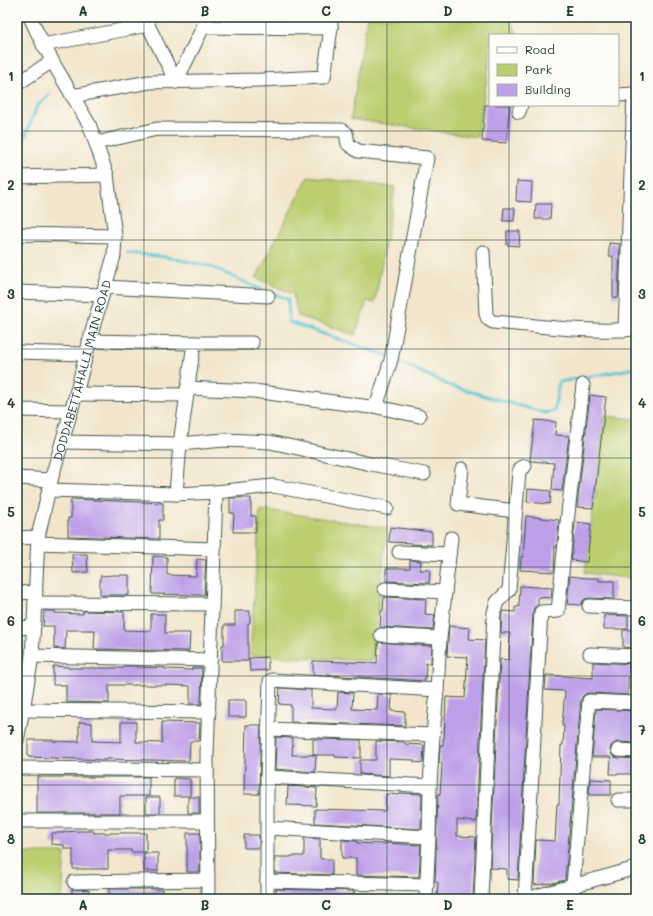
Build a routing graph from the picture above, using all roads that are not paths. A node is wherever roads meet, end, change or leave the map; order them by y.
1 (30, 17) edge
2 (147, 21) edge
3 (206, 22) edge
4 (331, 22) edge
5 (44, 45) junction
6 (52, 61) junction
7 (176, 82) junction
8 (17, 84) edge
9 (635, 89) edge
10 (619, 95) edge
11 (72, 96) junction
12 (634, 120) edge
13 (96, 143) junction
14 (107, 175) junction
15 (17, 177) edge
16 (17, 234) edge
17 (115, 236) junction
18 (483, 252) dead end
19 (104, 291) junction
20 (17, 292) edge
21 (268, 296) dead end
22 (631, 329) edge
23 (89, 341) junction
24 (194, 343) junction
25 (252, 343) dead end
26 (17, 352) edge
27 (86, 354) junction
28 (583, 385) dead end
29 (187, 392) junction
30 (76, 394) junction
31 (374, 406) junction
32 (17, 410) edge
33 (71, 410) junction
34 (419, 416) dead end
35 (62, 442) junction
36 (180, 444) junction
37 (525, 466) dead end
38 (462, 469) dead end
39 (424, 474) dead end
40 (17, 478) edge
41 (50, 485) junction
42 (216, 492) junction
43 (176, 494) junction
44 (387, 508) dead end
45 (516, 511) junction
46 (17, 538) edge
47 (451, 538) dead end
48 (38, 540) junction
49 (214, 549) junction
50 (399, 552) dead end
51 (449, 554) junction
52 (385, 589) dead end
53 (445, 592) junction
54 (17, 593) edge
55 (36, 597) junction
56 (212, 604) junction
57 (589, 606) dead end
58 (636, 608) edge
59 (34, 627) junction
60 (17, 628) edge
61 (381, 635) dead end
62 (440, 638) junction
63 (590, 654) dead end
64 (32, 656) junction
65 (636, 656) edge
66 (210, 660) junction
67 (437, 690) junction
68 (636, 704) edge
69 (23, 710) junction
70 (208, 712) junction
71 (268, 729) junction
72 (433, 735) junction
73 (17, 740) edge
74 (618, 750) dead end
75 (636, 751) edge
76 (17, 768) edge
77 (207, 770) junction
78 (267, 777) junction
79 (430, 786) junction
80 (618, 800) dead end
81 (636, 800) edge
82 (17, 821) edge
83 (207, 821) junction
84 (267, 828) junction
85 (429, 837) junction
86 (636, 868) edge
87 (207, 880) junction
88 (267, 881) junction
89 (74, 882) dead end
90 (427, 885) junction
91 (573, 885) junction
92 (208, 899) edge
93 (267, 899) edge
94 (426, 899) edge
95 (481, 899) edge
96 (525, 899) edge
97 (573, 899) edge

1 - 5 street, DODDABETTAHALLI MAIN ROAD
2 - 5 street
2 - 7 street
3 - 4 street
3 - 7 street
4 - 7 street
5 - 6 street, DODDABETTAHALLI MAIN ROAD
6 - 8 street
6 - 11 street, DODDABETTAHALLI MAIN ROAD
7 - 11 street
9 - 10 street
9 - 12 street
11 - 13 street, DODDABETTAHALLI MAIN ROAD
12 - 22 street
13 - 14 street, DODDABETTAHALLI MAIN ROAD
13 - 31 street
14 - 15 street
14 - 17 street, DODDABETTAHALLI MAIN ROAD
16 - 17 street
17 - 19 street, DODDABETTAHALLI MAIN ROAD
18 - 22 street
19 - 20 street
19 - 21 street
19 - 23 street, DODDABETTAHALLI MAIN ROAD
23 - 24 street
23 - 27 street, DODDABETTAHALLI MAIN ROAD
24 - 25 street
24 - 29 street
26 - 27 street
27 - 30 street, DODDABETTAHALLI MAIN ROAD
28 - 96 street
29 - 30 street
29 - 31 street
29 - 36 street
30 - 33 street, DODDABETTAHALLI MAIN ROAD
31 - 34 street
32 - 33 street
33 - 35 street, DODDABETTAHALLI MAIN ROAD
35 - 36 street
35 - 41 street, DODDABETTAHALLI MAIN ROAD
36 - 39 street
36 - 43 street
37 - 45 street
38 - 45 street
40 - 41 street
41 - 43 street
41 - 48 street, DODDABETTAHALLI MAIN ROAD
42 - 43 street
42 - 44 street
42 - 49 street
45 - 95 street
46 - 48 street
47 - 51 street
48 - 49 street
48 - 55 street, DODDABETTAHALLI MAIN ROAD
49 - 56 street
50 - 51 street
51 - 53 street
52 - 53 street
53 - 62 street
54 - 55 street
55 - 56 street
55 - 59 street, DODDABETTAHALLI MAIN ROAD
56 - 66 street
57 - 58 street
59 - 60 street
59 - 64 street, DODDABETTAHALLI MAIN ROAD
61 - 62 street
62 - 67 street
63 - 65 street
64 - 66 street
64 - 69 street, DODDABETTAHALLI MAIN ROAD
66 - 70 street
67 - 71 street
67 - 72 street
68 - 91 street
69 - 70 street
69 - 73 street, DODDABETTAHALLI MAIN ROAD
70 - 77 street
71 - 72 street
71 - 78 street
72 - 79 street
74 - 75 street
76 - 77 street
77 - 83 street
78 - 79 street
78 - 84 street
79 - 85 street
80 - 81 street
82 - 83 street
83 - 87 street
84 - 85 street
84 - 88 street
85 - 90 street
86 - 91 street
87 - 89 street
87 - 92 street
88 - 90 street
88 - 93 street
90 - 94 street
91 - 96 street
91 - 97 street

